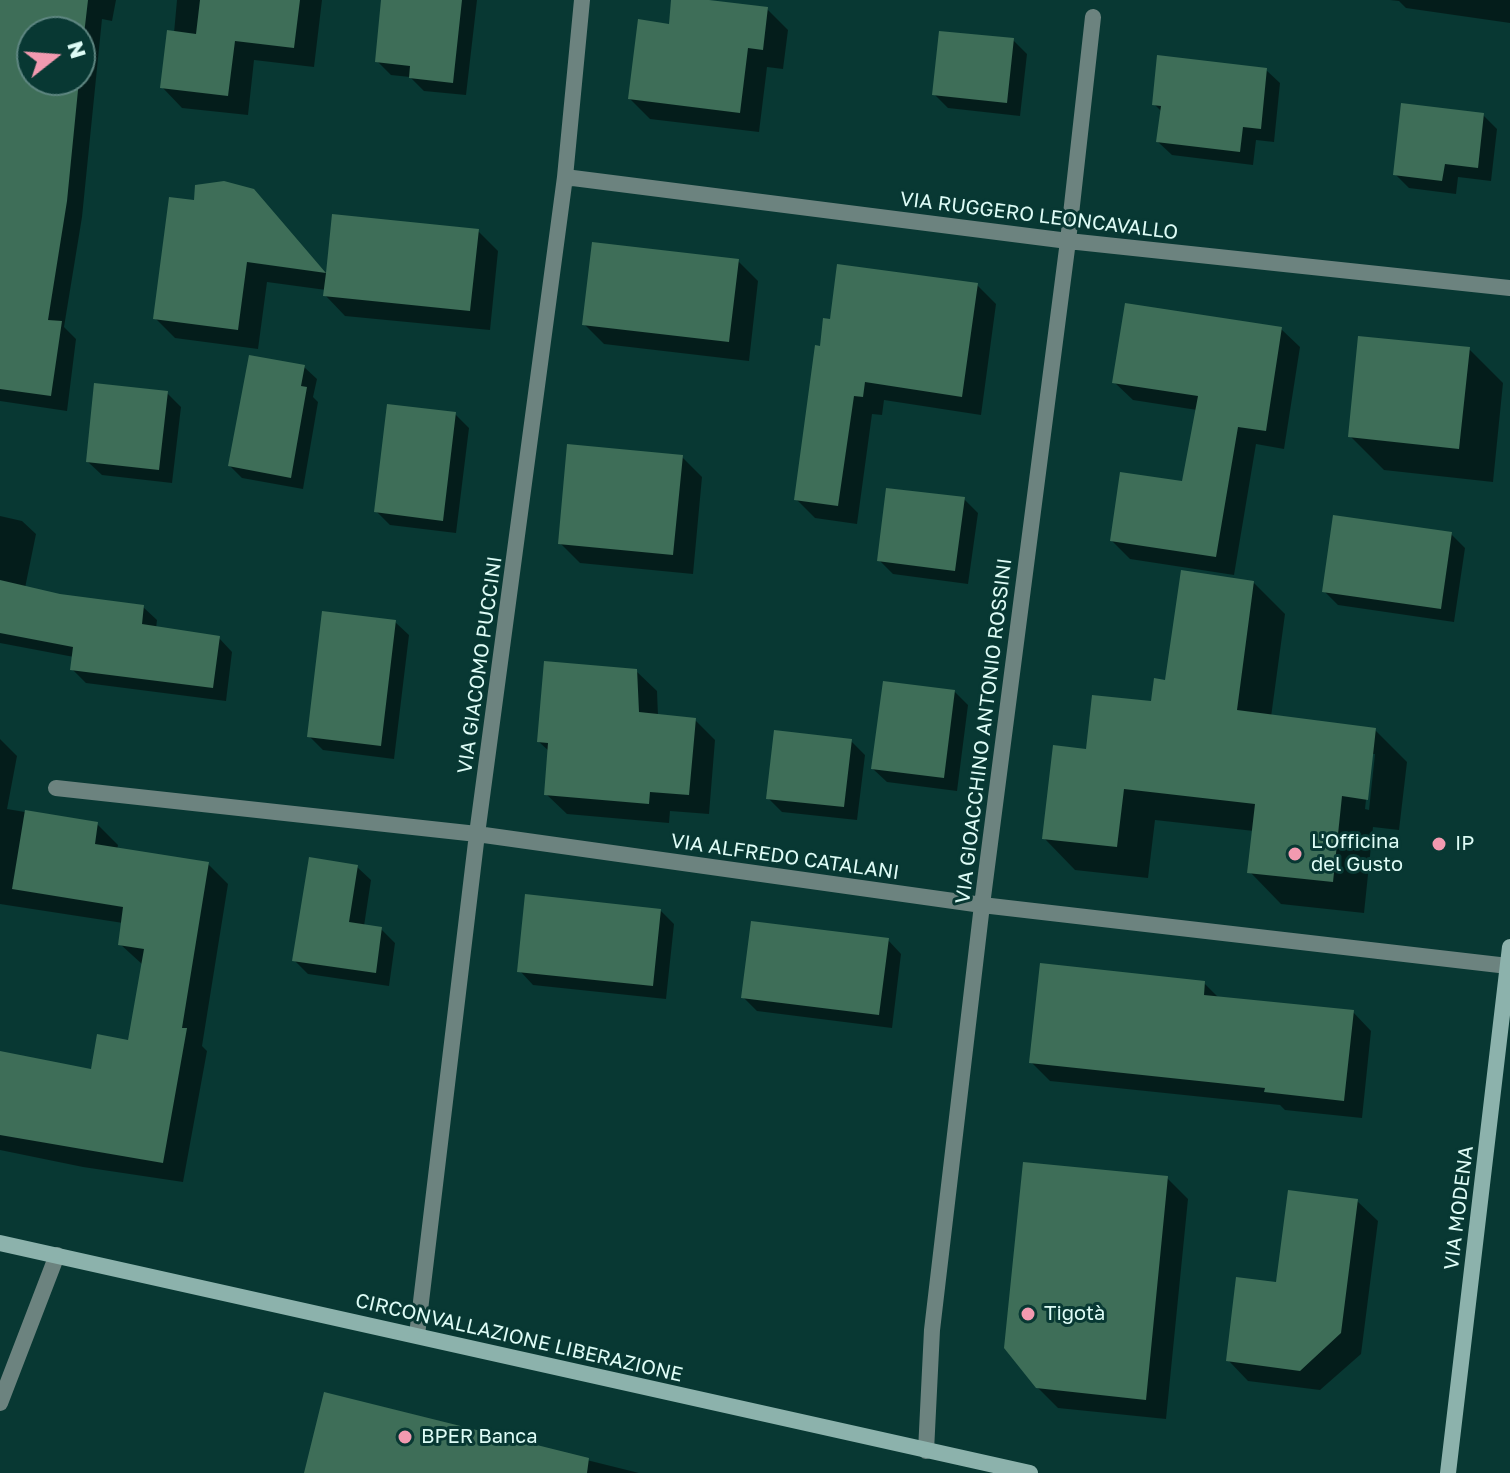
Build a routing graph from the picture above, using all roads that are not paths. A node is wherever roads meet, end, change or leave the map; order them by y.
1 (582, 0) edge
2 (1093, 17) dead end
3 (565, 177) junction
4 (1068, 241) junction
5 (1510, 288) edge
6 (56, 788) dead end
7 (477, 834) junction
8 (982, 905) junction
9 (1510, 947) edge
10 (1508, 966) junction
11 (0, 1243) edge
12 (57, 1255) junction
13 (417, 1335) junction
14 (0, 1403) edge
15 (926, 1451) junction
16 (990, 1469) edge
17 (1030, 1473) edge
18 (1448, 1473) edge

1 - 3 street, VIA GIACOMO PUCCINI
2 - 4 street, VIA GIOACCHINO ANTONIO ROSSINI
3 - 4 street, VIA RUGGERO LEONCAVALLO
3 - 7 street, VIA GIACOMO PUCCINI
4 - 5 street, VIA RUGGERO LEONCAVALLO
4 - 8 street, VIA GIOACCHINO ANTONIO ROSSINI
6 - 7 street, VIA ALFREDO CATALANI
7 - 8 street, VIA ALFREDO CATALANI
7 - 13 street, VIA GIACOMO PUCCINI
8 - 10 street, VIA ALFREDO CATALANI
8 - 15 street, VIA GIOACCHINO ANTONIO ROSSINI
9 - 10 main road, VIA MODENA
10 - 18 main road, VIA MODENA
11 - 12 main road, CIRCONVALLAZIONE LIBERAZIONE
12 - 13 main road, CIRCONVALLAZIONE LIBERAZIONE
12 - 14 street
13 - 15 main road, CIRCONVALLAZIONE LIBERAZIONE
15 - 16 main road, CIRCONVALLAZIONE LIBERAZIONE
16 - 17 main road, CIRCONVALLAZIONE LIBERAZIONE

